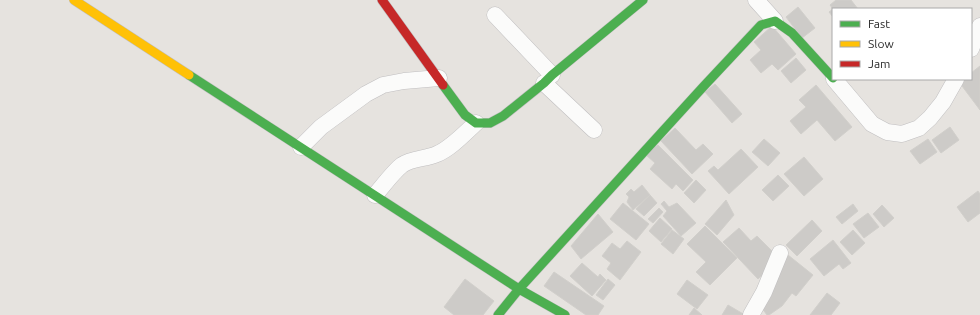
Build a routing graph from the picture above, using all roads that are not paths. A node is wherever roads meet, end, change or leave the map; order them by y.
1 (74, 0) edge
2 (382, 0) edge
3 (643, 0) edge
4 (756, 0) edge
5 (495, 15) dead end
6 (775, 21) junction
7 (980, 26) edge
8 (972, 46) edge
9 (832, 76) edge
10 (439, 78) junction
11 (548, 79) junction
12 (836, 80) edge
13 (955, 80) edge
14 (476, 124) junction
15 (594, 130) dead end
16 (301, 147) junction
17 (375, 195) junction
18 (780, 253) dead end
19 (519, 289) junction
20 (498, 315) edge
21 (565, 315) edge
22 (751, 315) edge

1 - 16 street
2 - 10 street
3 - 11 street
4 - 6 street
5 - 11 street
6 - 9 street
6 - 19 street
7 - 8 street
10 - 14 street
10 - 16 street
11 - 14 street
11 - 15 street
12 - 13 street
14 - 17 street
16 - 17 street
17 - 19 street
18 - 22 street
19 - 20 street
19 - 21 street

